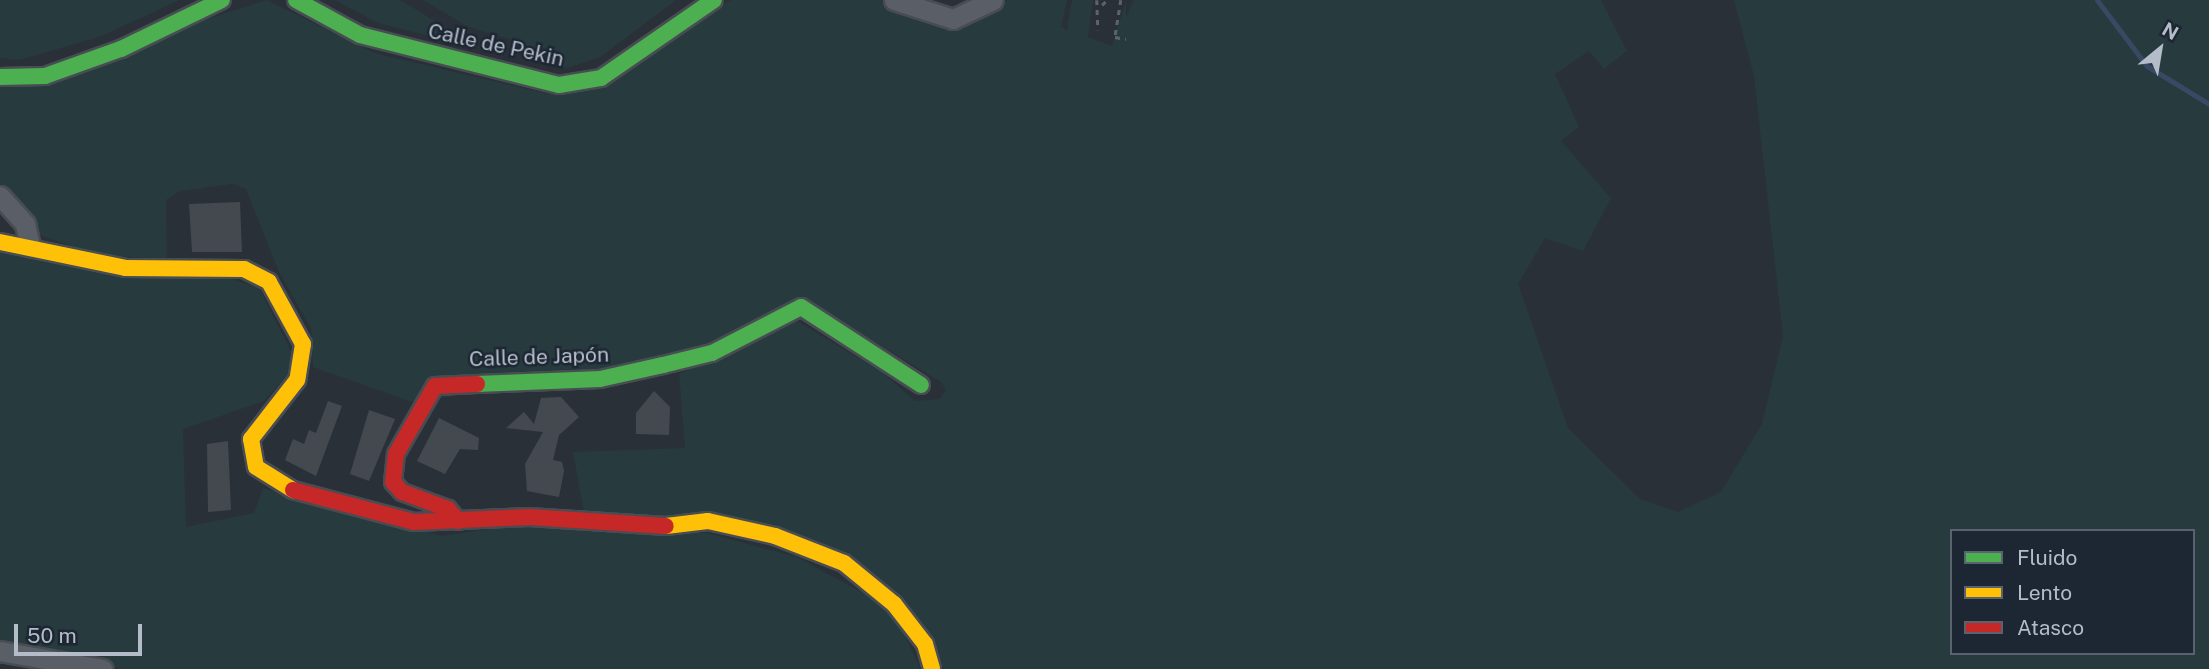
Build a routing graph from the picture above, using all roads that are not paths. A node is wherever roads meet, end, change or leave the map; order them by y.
1 (222, 0) edge
2 (296, 0) edge
3 (714, 0) edge
4 (894, 0) edge
5 (993, 0) edge
6 (0, 77) edge
7 (0, 195) edge
8 (0, 242) edge
9 (30, 246) junction
10 (921, 385) dead end
11 (458, 521) junction
12 (0, 651) edge
13 (102, 669) edge
14 (932, 669) edge

1 - 6 street
2 - 3 street, Calle de Pekin
4 - 5 street
7 - 9 street
8 - 9 street
9 - 11 street
10 - 11 street, Calle de Japón
11 - 14 street
12 - 13 street

